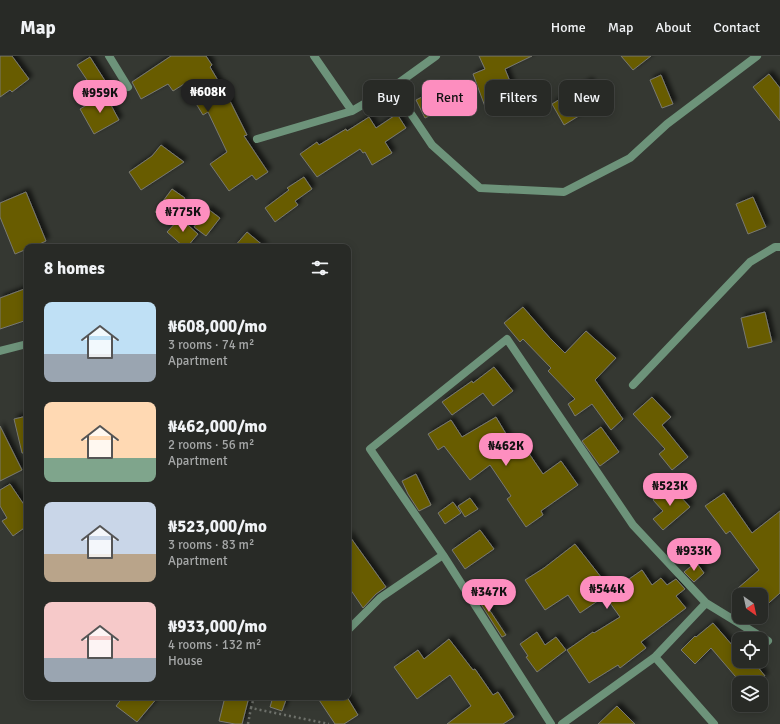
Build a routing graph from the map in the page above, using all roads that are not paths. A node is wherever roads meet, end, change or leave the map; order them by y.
1 (109, 56) edge
2 (314, 56) edge
3 (436, 56) edge
4 (757, 56) edge
5 (403, 80) edge
6 (128, 88) dead end
7 (363, 105) edge
8 (352, 112) junction
9 (412, 116) edge
10 (257, 139) dead end
11 (780, 247) edge
12 (24, 345) edge
13 (0, 351) edge
14 (633, 385) dead end
15 (443, 555) junction
16 (706, 603) junction
17 (351, 627) edge
18 (753, 632) edge
19 (655, 657) junction
20 (551, 724) edge
21 (562, 724) edge
22 (714, 724) edge

1 - 6 street
2 - 8 street
3 - 5 street
4 - 9 street
7 - 8 street
8 - 10 street
11 - 14 street
12 - 13 street
15 - 16 street
15 - 17 street
15 - 20 street
16 - 18 street
16 - 19 street
19 - 21 street
19 - 22 street

